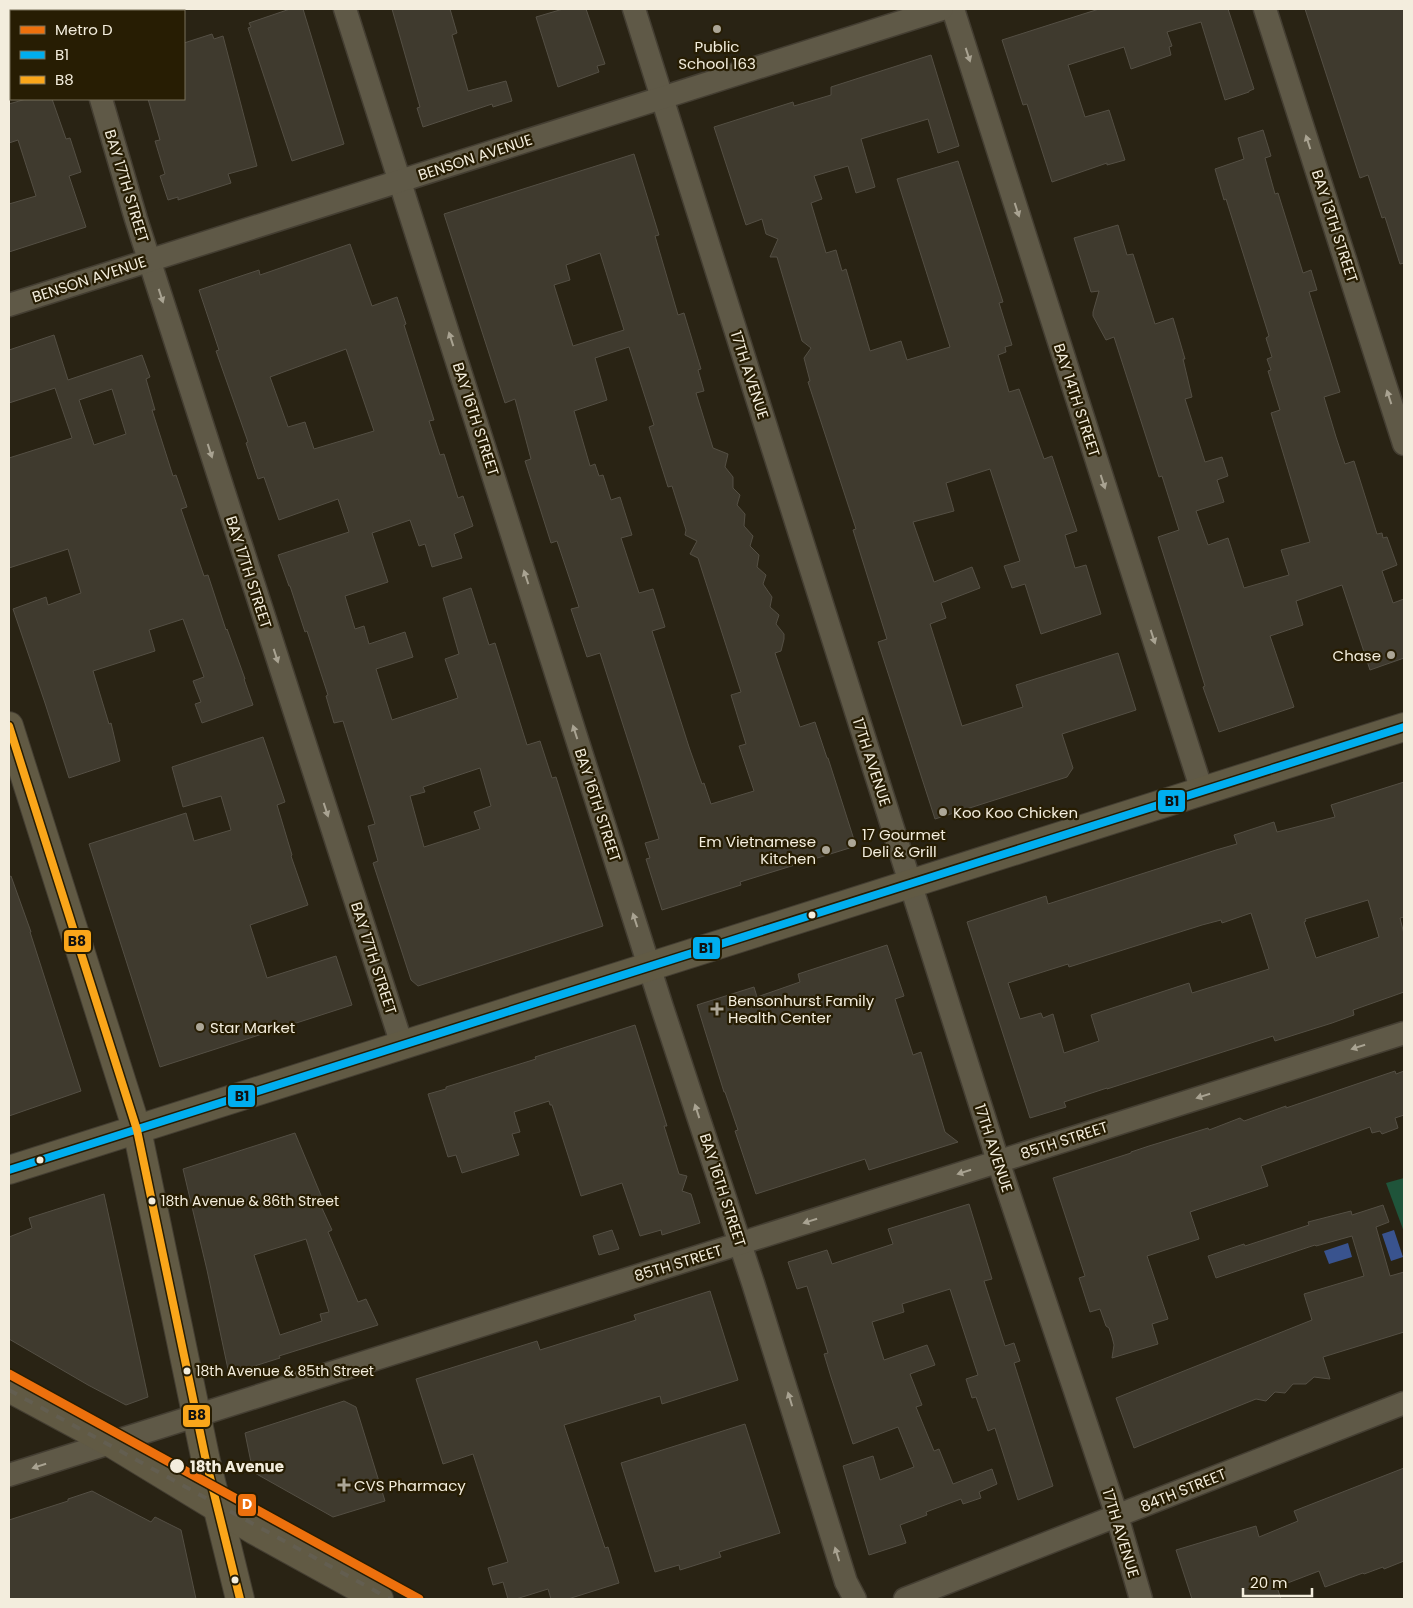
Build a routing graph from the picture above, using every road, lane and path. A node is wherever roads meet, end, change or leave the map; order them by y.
1 (345, 9) edge
2 (634, 9) edge
3 (942, 9) edge
4 (953, 9) edge
5 (1266, 9) edge
6 (662, 97) junction
7 (101, 100) edge
8 (401, 180) junction
9 (149, 260) junction
10 (9, 305) edge
11 (1404, 444) edge
12 (9, 726) edge
13 (1404, 727) edge
14 (1202, 791) junction
15 (911, 884) junction
16 (650, 967) junction
17 (1404, 1032) edge
18 (402, 1045) junction
19 (137, 1130) junction
20 (998, 1161) junction
21 (9, 1170) edge
22 (740, 1244) junction
23 (9, 1388) edge
24 (1404, 1403) edge
25 (196, 1415) junction
26 (111, 1443) junction
27 (9, 1475) edge
28 (219, 1509) junction
29 (1117, 1516) junction
30 (240, 1599) edge
31 (379, 1599) edge
32 (855, 1599) edge
33 (905, 1599) edge
34 (1141, 1599) edge

1 - 8 street, BAY 16TH STREET
2 - 6 street, 17TH AVENUE
3 - 6 street, BENSON AVENUE
4 -> 14 street, BAY 14TH STREET
11 -> 5 street, BAY 13TH STREET
6 - 8 street, BENSON AVENUE
6 - 15 street, 17TH AVENUE
7 - 9 street, BAY 17TH STREET
8 - 9 street, BENSON AVENUE
16 -> 8 street, BAY 16TH STREET
9 - 10 street, BENSON AVENUE
9 -> 18 street, BAY 17TH STREET
12 - 19 main road
13 - 14 main road
14 - 15 main road
15 - 16 main road
15 - 20 street, 17TH AVENUE
16 - 18 main road
22 -> 16 street, BAY 16TH STREET
17 -> 20 street, 85TH STREET
18 - 19 main road
19 - 21 main road
19 - 25 main road
20 -> 22 street, 85TH STREET
20 - 29 street, 17TH AVENUE
22 - 25 street, 85TH STREET
32 -> 22 street, BAY 16TH STREET
23 - 26 main road
24 - 29 street, 84TH STREET
25 - 26 street, 85TH STREET
25 - 28 main road
26 -> 27 street, 85TH STREET
26 - 28 main road
28 - 30 main road
28 - 31 main road
29 - 33 street, 84TH STREET
29 - 34 street, 17TH AVENUE

